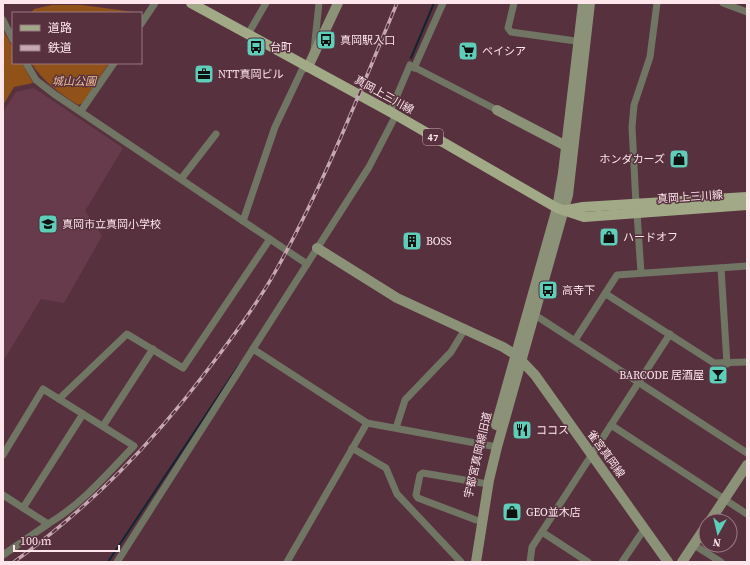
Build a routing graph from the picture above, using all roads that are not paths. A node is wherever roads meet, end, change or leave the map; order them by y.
1 (155, 3) edge
2 (191, 3) edge
3 (266, 3) edge
4 (320, 3) edge
5 (338, 3) edge
6 (443, 3) edge
7 (514, 3) edge
8 (583, 3) edge
9 (590, 3) edge
10 (657, 3) edge
11 (723, 3) edge
12 (747, 12) edge
13 (3, 20) edge
14 (142, 22) edge
15 (248, 34) junction
16 (12, 38) edge
17 (581, 42) junction
18 (314, 54) junction
19 (27, 64) edge
20 (113, 64) edge
21 (308, 67) junction
22 (414, 68) junction
23 (497, 110) joint
24 (81, 111) junction
25 (393, 114) junction
26 (216, 134) dead end
27 (566, 146) junction
28 (181, 179) junction
29 (747, 197) edge
30 (747, 205) edge
31 (637, 208) junction
32 (561, 209) junction
33 (243, 221) junction
34 (270, 239) junction
35 (317, 248) junction
36 (307, 264) junction
37 (747, 266) edge
38 (721, 268) junction
39 (641, 273) junction
40 (606, 294) junction
41 (535, 315) junction
42 (465, 329) junction
43 (670, 334) junction
44 (575, 340) junction
45 (153, 349) junction
46 (253, 349) junction
47 (519, 358) junction
48 (747, 362) edge
49 (727, 364) junction
50 (639, 382) junction
51 (59, 399) junction
52 (83, 414) junction
53 (367, 423) junction
54 (612, 425) junction
55 (103, 426) junction
56 (396, 428) junction
57 (494, 446) junction
58 (352, 448) junction
59 (747, 453) edge
60 (592, 454) junction
61 (3, 455) edge
62 (747, 465) edge
63 (482, 483) junction
64 (3, 496) edge
65 (724, 499) junction
66 (23, 508) junction
67 (715, 513) edge
68 (747, 514) edge
69 (476, 520) junction
70 (48, 524) junction
71 (645, 528) junction
72 (542, 532) junction
73 (698, 539) edge
74 (694, 545) junction
75 (4, 553) edge
76 (117, 562) edge
77 (287, 562) edge
78 (461, 562) edge
79 (470, 562) edge
80 (476, 562) edge
81 (530, 562) edge
82 (588, 562) edge
83 (622, 562) edge
84 (668, 562) edge
85 (682, 562) edge
86 (720, 562) edge

1 - 14 street
2 - 15 main road, 真岡上三川線 / 47
3 - 15 street
4 - 18 street
5 - 18 street
6 - 22 street
7 - 17 street
8 - 17 street
9 - 17 street
10 - 31 street
11 - 12 street
13 - 16 street
15 - 21 main road, 真岡上三川線 / 47
17 - 27 street
17 - 32 street
18 - 21 street
19 - 24 street
20 - 24 street
21 - 25 main road, 真岡上三川線 / 47
21 - 33 street
22 - 23 street
22 - 25 street
23 - 27 street
24 - 28 street
25 - 32 main road, 真岡上三川線 / 47
25 - 35 street
26 - 28 street
27 - 32 street
28 - 33 street
29 - 31 main road, 真岡上三川線
30 - 31 main road, 真岡上三川線
31 - 32 main road, 真岡上三川線
31 - 39 street
32 - 41 street
32 - 47 street
33 - 34 street
34 - 36 street
34 - 45 street
35 - 36 street
35 - 42 street
36 - 46 street
37 - 38 street
38 - 39 street
38 - 49 street
39 - 40 street
40 - 43 street
40 - 44 street
41 - 44 street
41 - 47 street
42 - 47 street
42 - 56 street
43 - 49 street
43 - 50 street
44 - 50 street
45 - 51 street
45 - 55 street
46 - 53 street
46 - 76 street
47 - 57 street, 宇都宮真岡線旧道
47 - 60 street, 雀宮真岡線
48 - 49 street
50 - 54 street
50 - 59 street
51 - 52 street
51 - 61 street
52 - 55 street
52 - 66 street
53 - 56 street
53 - 58 street
54 - 60 street
54 - 65 street
55 - 70 street
56 - 57 street
57 - 63 street, 宇都宮真岡線旧道
57 - 80 street, 宇都宮真岡線旧道
58 - 77 street
58 - 78 street
60 - 71 street, 雀宮真岡線
60 - 72 street
62 - 65 street
63 - 69 street, 宇都宮真岡線旧道
63 - 69 street
64 - 66 street
65 - 67 street
65 - 68 street
66 - 70 street
69 - 79 street, 宇都宮真岡線旧道
70 - 75 street
71 - 83 street
71 - 84 street, 雀宮真岡線
72 - 81 street
72 - 82 street
73 - 74 street
74 - 85 street
74 - 86 street

